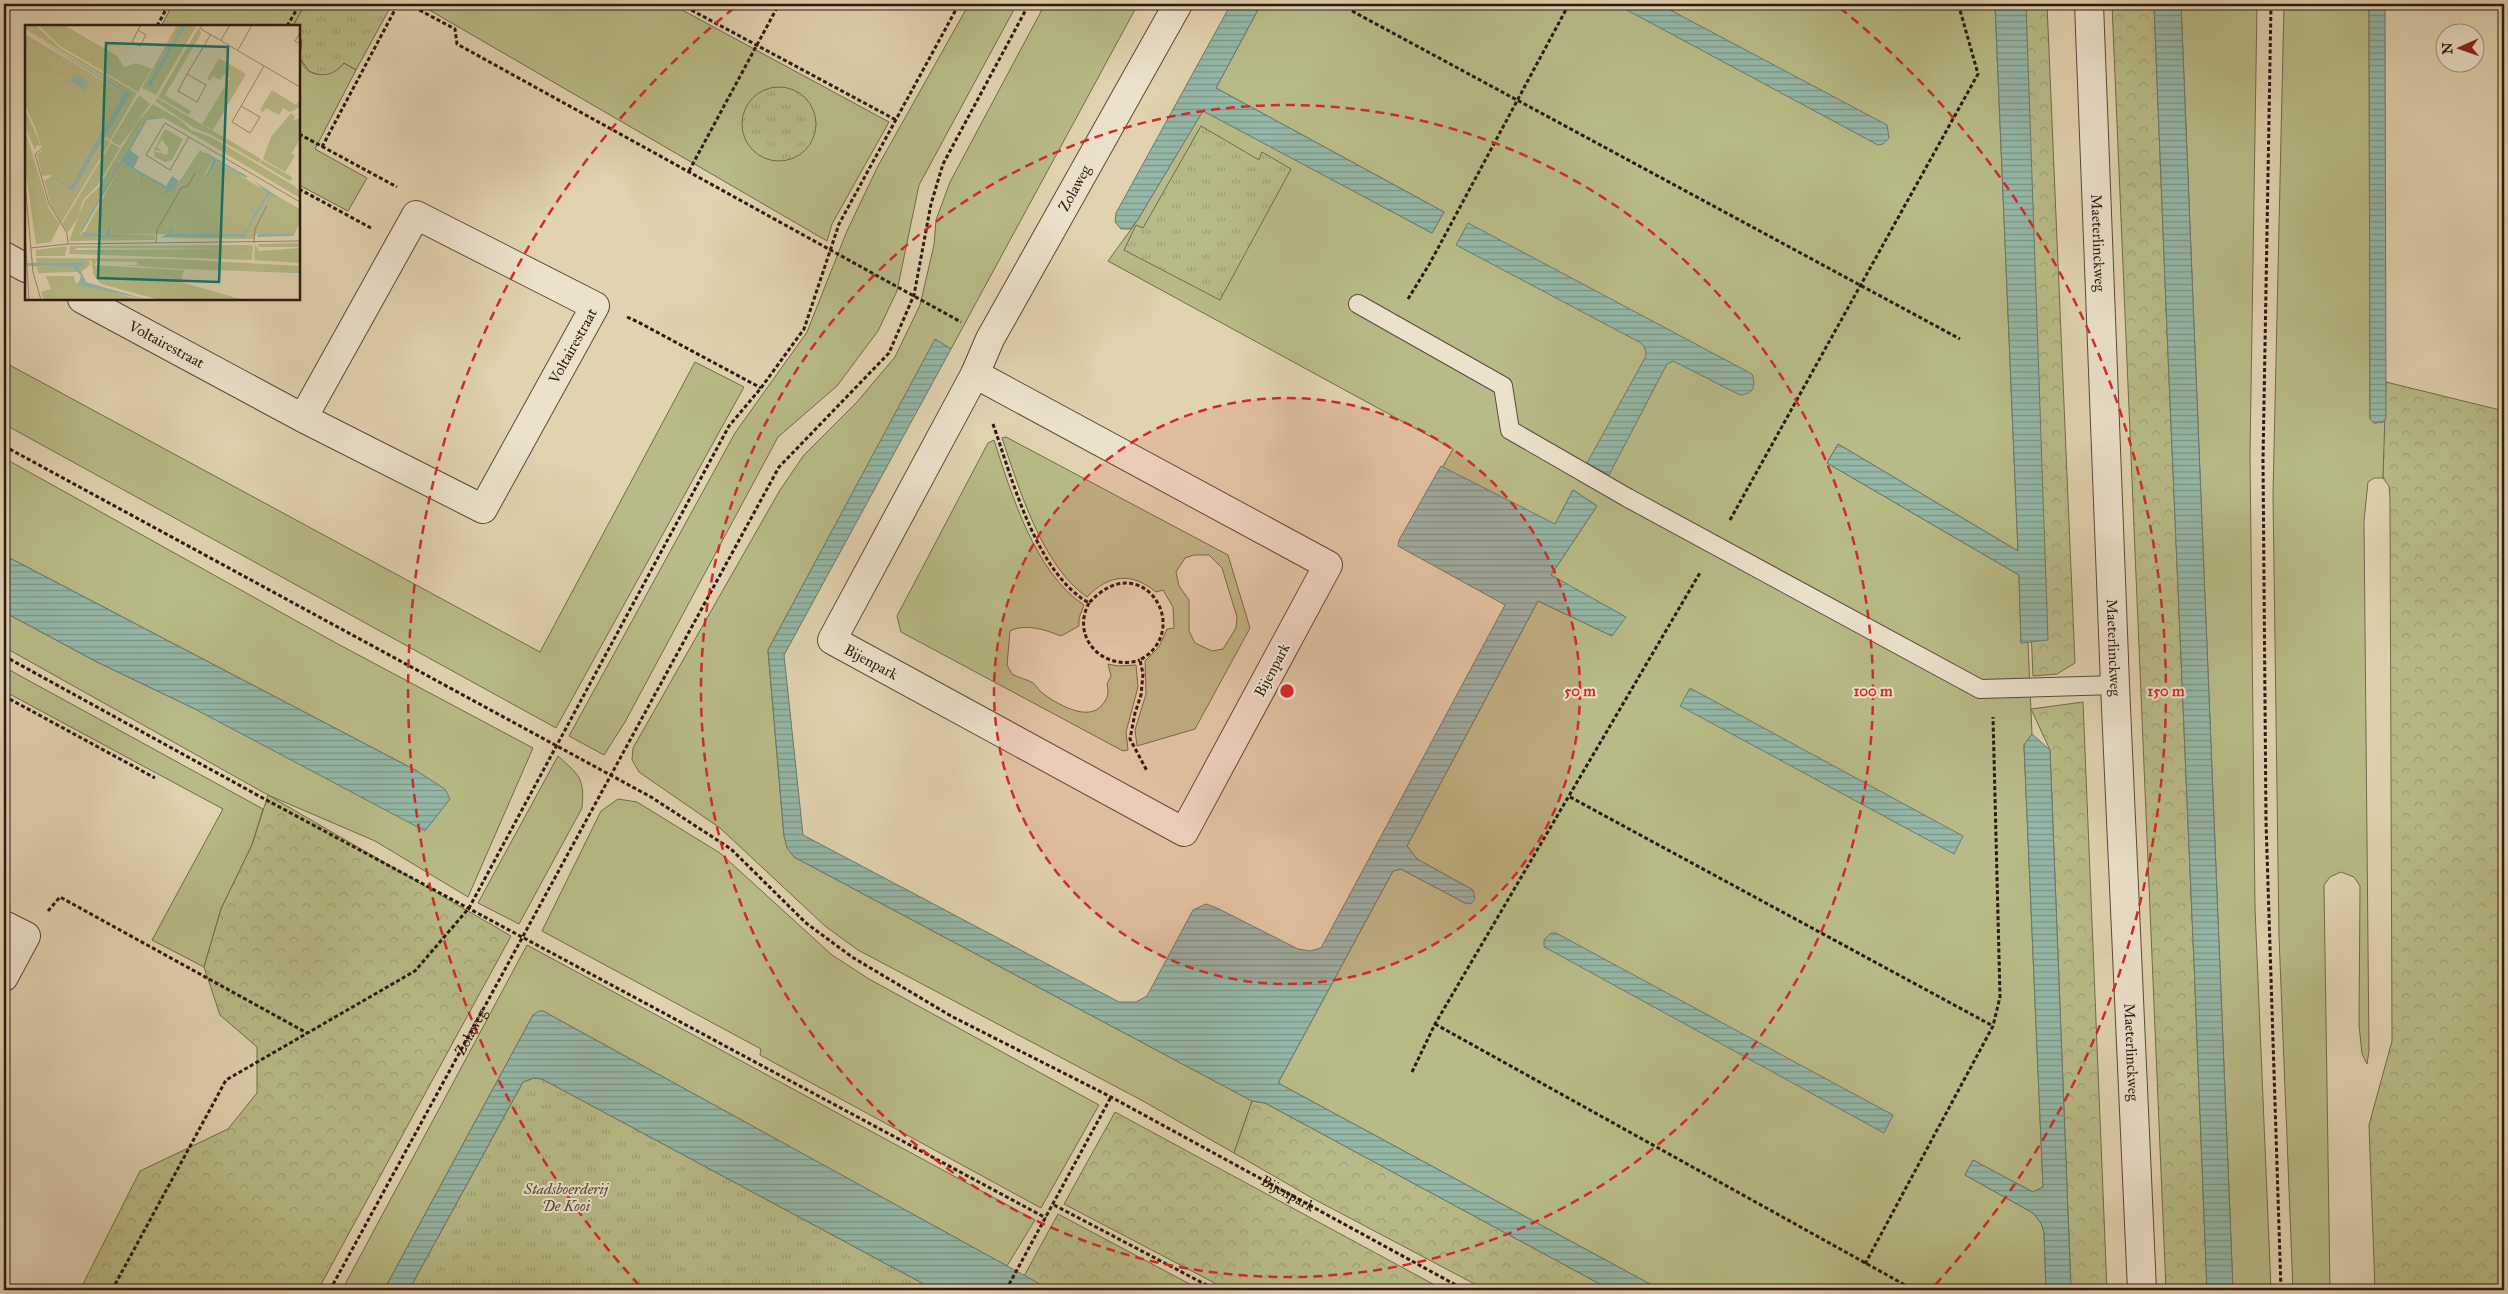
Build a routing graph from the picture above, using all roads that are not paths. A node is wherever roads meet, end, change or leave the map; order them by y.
1 (1178, 4) edge
2 (2089, 4) edge
3 (4, 256) edge
4 (25, 267) edge
5 (84, 300) edge
6 (1358, 304) dead end
7 (975, 374) junction
8 (303, 418) junction
9 (2114, 685) junction
10 (15, 930) edge
11 (4, 977) edge
12 (2142, 1290) edge

1 - 7 street, Zolaweg
2 - 9 street, Maeterlinckweg
3 - 4 street
5 - 8 street, Voltairestraat
6 - 9 lane
7 - 7 street, Bijenpark
8 - 8 street, Voltairestraat
9 - 12 street, Maeterlinckweg
10 - 11 street

